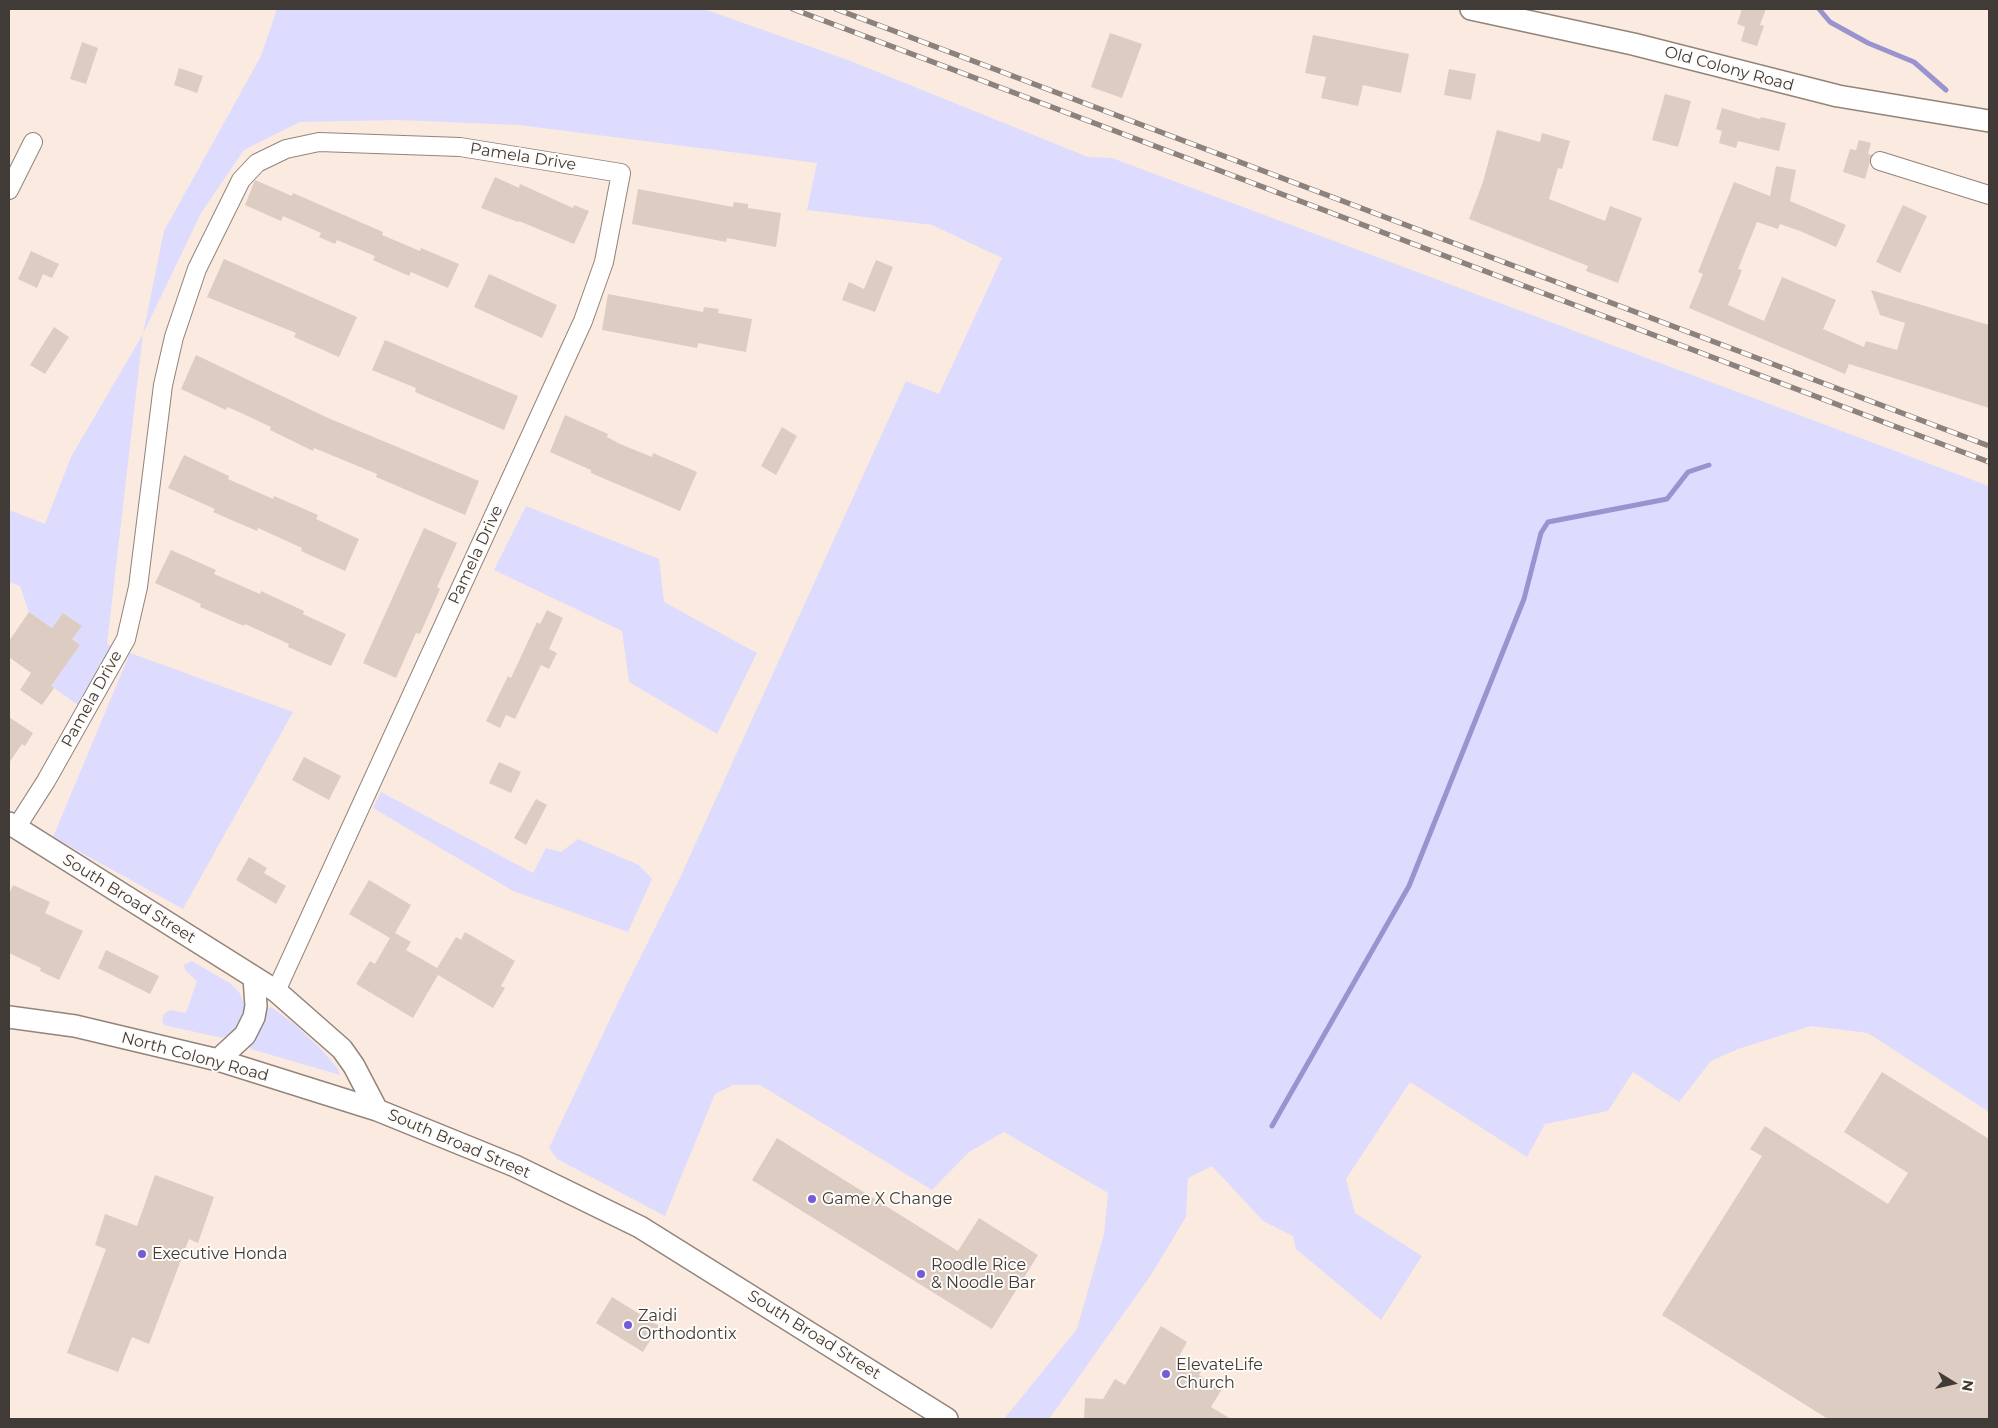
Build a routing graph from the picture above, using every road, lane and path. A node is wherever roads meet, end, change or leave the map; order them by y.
1 (1471, 9) edge
2 (1989, 121) edge
3 (33, 142) dead end
4 (1880, 161) dead end
5 (9, 190) edge
6 (1989, 194) edge
7 (13, 825) edge
8 (254, 977) junction
9 (276, 991) junction
10 (9, 1017) edge
11 (218, 1060) junction
12 (377, 1110) junction
13 (947, 1419) edge

1 - 2 main road, Old Colony Road
3 - 5 street
4 - 6 street
7 - 8 main road, South Broad Street
7 - 9 street, Pamela Drive
8 - 9 main road, South Broad Street
8 - 11 main road
9 - 12 main road, South Broad Street
10 - 11 main road, North Colony Road
11 - 12 main road, North Colony Road
12 - 13 main road, South Broad Street

